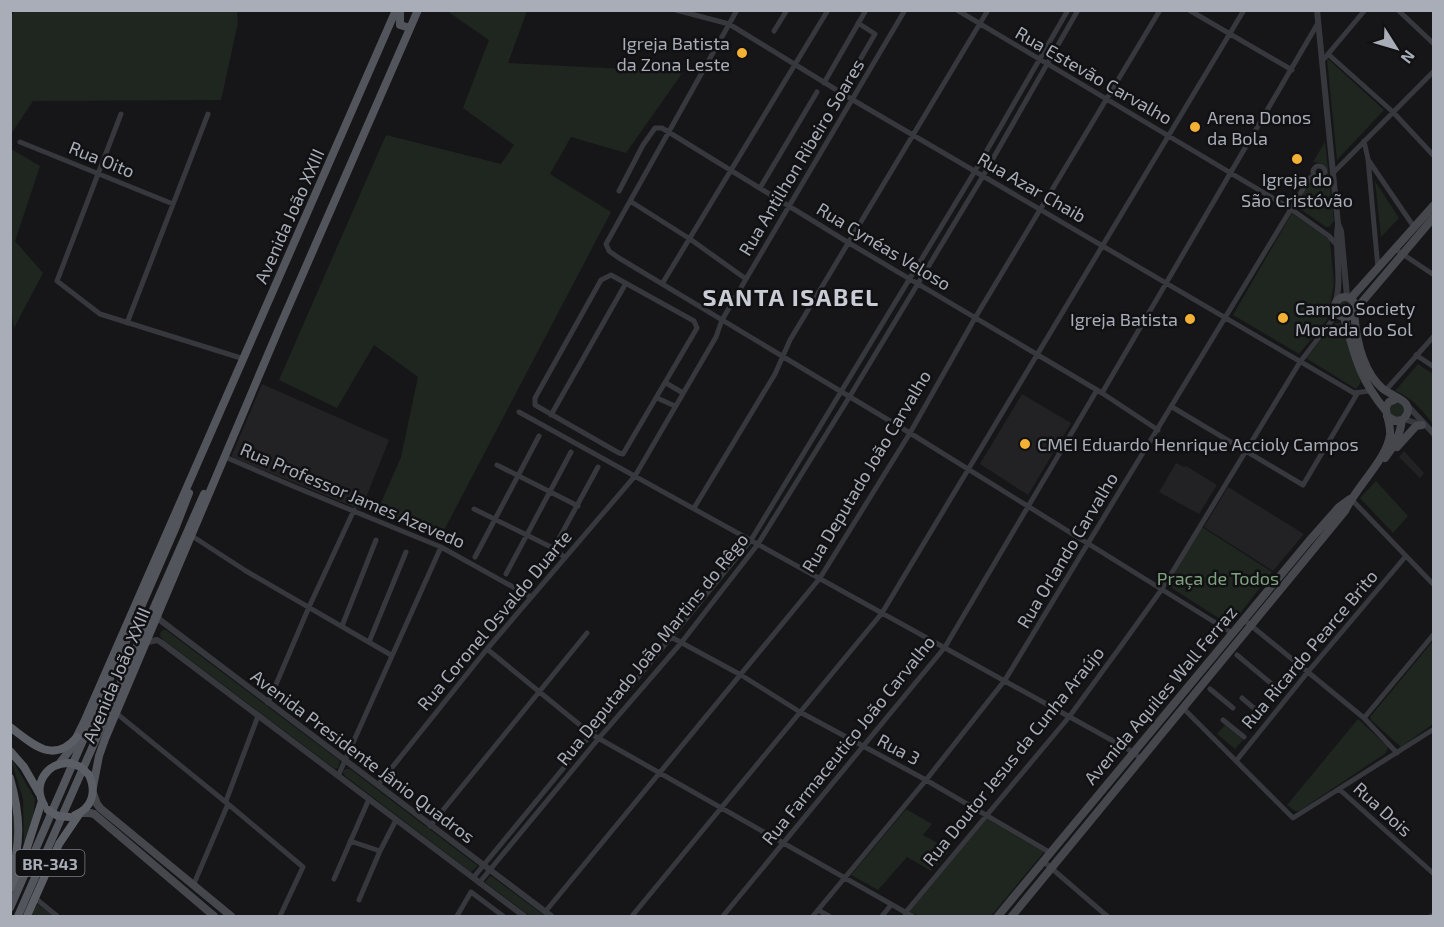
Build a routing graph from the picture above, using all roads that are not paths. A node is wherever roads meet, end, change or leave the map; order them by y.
1 (398, 10) edge
2 (418, 10) edge
3 (676, 10) edge
4 (737, 10) edge
5 (787, 10) edge
6 (828, 10) edge
7 (866, 10) edge
8 (905, 10) edge
9 (957, 10) edge
10 (988, 10) edge
11 (1068, 10) edge
12 (1078, 10) edge
13 (1160, 10) edge
14 (1189, 10) edge
15 (1244, 10) edge
16 (1317, 10) edge
17 (1365, 10) edge
18 (1398, 10) edge
19 (858, 23) junction
20 (1318, 23) junction
21 (729, 24) junction
22 (979, 25) junction
23 (410, 28) junction
24 (774, 31) dead end
25 (1230, 34) junction
26 (1434, 44) edge
27 (1328, 54) junction
28 (1038, 59) junction
29 (1323, 60) junction
30 (1047, 64) junction
31 (796, 66) junction
32 (1292, 70) junction
33 (1434, 70) edge
34 (847, 82) dead end
35 (824, 83) junction
36 (817, 92) dead end
37 (1108, 99) junction
38 (853, 100) junction
39 (1393, 112) junction
40 (120, 114) dead end
41 (208, 114) dead end
42 (669, 132) junction
43 (913, 135) junction
44 (1169, 136) junction
45 (1364, 141) junction
46 (20, 142) dead end
47 (1434, 156) edge
48 (1368, 159) junction
49 (731, 171) junction
50 (975, 171) junction
51 (1231, 173) junction
52 (1334, 173) junction
53 (98, 174) junction
54 (1314, 175) dead end
55 (982, 176) junction
56 (760, 189) junction
57 (619, 191) dead end
58 (630, 201) junction
59 (173, 204) junction
60 (1434, 205) edge
61 (789, 206) junction
62 (1291, 209) junction
63 (1041, 210) junction
64 (1434, 217) edge
65 (1338, 224) junction
66 (1414, 228) junction
67 (1322, 231) junction
68 (690, 239) junction
69 (849, 243) junction
70 (1335, 243) junction
71 (1102, 246) junction
72 (1398, 252) junction
73 (1378, 268) junction
74 (1434, 275) edge
75 (746, 279) junction
76 (909, 279) junction
77 (1166, 282) junction
78 (626, 283) junction
79 (662, 284) junction
80 (917, 284) junction
81 (1349, 297) junction
82 (1335, 303) junction
83 (1355, 310) junction
84 (1341, 316) junction
85 (975, 318) junction
86 (1226, 318) junction
87 (722, 320) junction
88 (127, 323) junction
89 (1434, 336) edge
90 (1416, 355) junction
91 (782, 356) junction
92 (1038, 356) junction
93 (244, 359) junction
94 (1300, 362) junction
95 (1434, 367) edge
96 (666, 383) junction
97 (1100, 391) junction
98 (1369, 391) junction
99 (1385, 391) junction
100 (841, 392) junction
101 (683, 393) junction
102 (1357, 394) junction
103 (850, 396) junction
104 (657, 398) junction
105 (1396, 399) junction
106 (1406, 404) junction
107 (675, 406) junction
108 (1172, 408) junction
109 (244, 412) junction
110 (519, 412) dead end
111 (1386, 414) junction
112 (551, 415) junction
113 (1403, 419) junction
114 (1422, 425) junction
115 (1158, 430) junction
116 (1432, 432) edge
117 (910, 433) junction
118 (212, 434) junction
119 (539, 436) dead end
120 (1247, 451) junction
121 (571, 452) dead end
122 (225, 456) junction
123 (1383, 460) junction
124 (497, 465) dead end
125 (598, 467) dead end
126 (969, 469) junction
127 (519, 475) junction
128 (635, 476) junction
129 (1368, 477) junction
130 (550, 491) junction
131 (1351, 499) junction
132 (1027, 505) junction
133 (578, 506) junction
134 (694, 508) junction
135 (474, 509) dead end
136 (354, 510) junction
137 (495, 520) junction
138 (526, 535) junction
139 (192, 536) junction
140 (375, 540) dead end
141 (751, 540) junction
142 (1089, 543) junction
143 (758, 544) junction
144 (441, 547) junction
145 (555, 549) junction
146 (406, 552) dead end
147 (1406, 556) junction
148 (475, 557) dead end
149 (565, 558) junction
150 (544, 566) dead end
151 (506, 574) dead end
152 (820, 578) junction
153 (1434, 585) edge
154 (1162, 589) junction
155 (531, 597) junction
156 (309, 607) junction
157 (882, 613) junction
158 (155, 614) junction
159 (1243, 619) junction
160 (342, 626) junction
161 (1251, 626) junction
162 (587, 633) dead end
163 (1232, 633) junction
164 (1434, 634) edge
165 (671, 637) junction
166 (148, 642) junction
167 (369, 642) junction
168 (681, 643) junction
169 (945, 647) junction
170 (487, 649) junction
171 (392, 655) junction
172 (1237, 655) dead end
173 (1307, 673) junction
174 (741, 675) junction
175 (1005, 681) junction
176 (1210, 689) dead end
177 (1280, 691) dead end
178 (538, 692) junction
179 (1242, 698) dead end
180 (268, 703) junction
181 (1233, 708) dead end
182 (1184, 710) junction
183 (800, 712) junction
184 (116, 713) junction
185 (1262, 715) dead end
186 (258, 716) junction
187 (1069, 717) junction
188 (1364, 718) junction
189 (1223, 720) dead end
190 (10, 728) edge
191 (1434, 729) edge
192 (591, 734) junction
193 (77, 737) junction
194 (1244, 737) dead end
195 (599, 738) junction
196 (863, 747) junction
197 (10, 751) edge
198 (1133, 752) junction
199 (1397, 753) junction
200 (346, 760) junction
201 (1142, 760) junction
202 (1236, 761) junction
203 (59, 764) junction
204 (658, 773) junction
205 (338, 776) junction
206 (10, 778) edge
207 (926, 780) junction
208 (378, 785) junction
209 (1339, 789) junction
210 (93, 790) junction
211 (41, 798) junction
212 (369, 800) junction
213 (227, 802) junction
214 (721, 809) junction
215 (80, 813) junction
216 (986, 816) junction
217 (396, 820) junction
218 (430, 826) junction
219 (350, 841) junction
220 (782, 843) junction
221 (380, 851) junction
222 (1049, 852) junction
223 (159, 856) junction
224 (150, 861) junction
225 (1043, 861) junction
226 (483, 866) junction
227 (1051, 869) junction
228 (489, 870) junction
229 (1434, 874) edge
230 (845, 878) junction
231 (334, 879) dead end
232 (10, 881) edge
233 (476, 881) junction
234 (193, 886) junction
235 (10, 889) edge
236 (471, 892) junction
237 (35, 898) junction
238 (359, 900) dead end
239 (891, 905) junction
240 (10, 908) edge
241 (818, 910) junction
242 (1100, 911) junction
243 (545, 912) junction
244 (905, 913) junction
245 (18, 916) edge
246 (27, 916) edge
247 (57, 916) edge
248 (214, 916) edge
249 (231, 916) edge
250 (280, 916) edge
251 (458, 916) edge
252 (503, 916) edge
253 (524, 916) edge
254 (551, 916) edge
255 (632, 916) edge
256 (723, 916) edge
257 (813, 916) edge
258 (829, 916) edge
259 (882, 916) edge
260 (912, 916) edge
261 (998, 916) edge
262 (1012, 916) edge
263 (1096, 916) edge
264 (1107, 916) edge

1 - 23 main road
1 - 93 main road, Avenida João XXIII
2 - 23 main road, Avenida João XXIII
3 - 21 street, Rua Azar Chaib
4 - 21 street
5 - 24 street
6 - 31 street
7 - 19 street
8 - 38 street, Rua Antilhon Ribeiro Soares
9 - 22 street, Rua Estevão Carvalho
10 - 22 street
11 - 28 street, Rua Deputado João Martins do Rêgo
12 - 30 street, Rua Deputado João Martins do Rêgo
13 - 37 street, Rua Deputado João Carvalho
14 - 25 street
15 - 25 street
16 - 20 street
17 - 27 street
18 - 26 street
19 - 34 street
19 - 35 street
20 - 29 street
20 - 32 street, Rua Farmaceutico João Carvalho
21 - 31 street, Rua Azar Chaib
21 - 42 street
22 - 28 street, Rua Estevão Carvalho
22 - 43 street
23 - 109 main road, Avenida João XXIII
25 - 32 street
25 - 44 street
27 - 29 street
27 - 39 street
28 - 30 street, Rua Estevão Carvalho
28 - 50 street, Rua Deputado João Martins do Rêgo
29 - 52 street
30 - 37 street, Rua Estevão Carvalho
30 - 55 street, Rua Deputado João Martins do Rêgo
31 - 35 street, Rua Azar Chaib
31 - 49 street
32 - 51 street, Rua Farmaceutico João Carvalho
33 - 39 street
35 - 38 street, Rua Azar Chaib
36 - 56 street
37 - 44 street, Rua Estevão Carvalho
37 - 63 street, Rua Deputado João Carvalho
38 - 43 street, Rua Azar Chaib
38 - 61 street, Rua Antilhon Ribeiro Soares
39 - 45 street
39 - 47 street
40 - 53 street
41 - 59 street
42 - 49 street, Rua Cynéas Veloso
42 - 57 street
42 - 58 street
43 - 50 street, Rua Azar Chaib
43 - 69 street
44 - 51 street, Rua Estevão Carvalho
44 - 71 street
45 - 48 street
45 - 52 street
46 - 53 street, Rua Oito
48 - 66 street
48 - 73 street
49 - 56 street, Rua Cynéas Veloso
49 - 68 street
50 - 55 street, Rua Azar Chaib
50 - 76 street, Rua Deputado João Martins do Rêgo
51 - 62 street, Rua Estevão Carvalho
51 - 77 street, Rua Farmaceutico João Carvalho
52 - 65 street
53 - 59 street, Rua Oito
53 - 88 street
54 - 62 street, Rua Orlando Carvalho
55 - 63 street, Rua Azar Chaib
55 - 80 street, Rua Deputado João Martins do Rêgo
56 - 61 street, Rua Cynéas Veloso
58 - 68 street
58 - 79 street
59 - 88 street
60 - 66 main road
61 - 69 street, Rua Cynéas Veloso
61 - 75 street, Rua Antilhon Ribeiro Soares
62 - 67 street, Rua Estevão Carvalho
62 - 86 street, Rua Orlando Carvalho
63 - 71 street, Rua Azar Chaib
63 - 85 street, Rua Deputado João Carvalho
64 - 72 main road
65 - 67 street
65 - 70 street
65 - 81 street
66 - 72 main road
67 - 70 street, Rua Estevão Carvalho
68 - 75 street
68 - 79 street
69 - 76 street, Rua Cynéas Veloso
69 - 91 street
70 - 82 street
71 - 77 street, Rua Azar Chaib
71 - 92 street
72 - 73 main road
72 - 74 street
72 - 83 main road
73 - 81 main road
75 - 87 street, Rua Antilhon Ribeiro Soares
76 - 80 street, Rua Cynéas Veloso
76 - 100 street, Rua Deputado João Martins do Rêgo
77 - 86 street, Rua Azar Chaib
77 - 97 street, Rua Farmaceutico João Carvalho
78 - 96 street
78 - 112 street
78 - 112 street
79 - 87 street
80 - 85 street, Rua Cynéas Veloso
80 - 103 street, Rua Deputado João Martins do Rêgo
81 - 82 main road
81 - 83 main road
82 - 84 main road
83 - 84 main road
83 - 99 main road
84 - 94 street, Rua Doutor Jesus da Cunha Araújo
84 - 98 main road
85 - 92 street, Rua Cynéas Veloso
85 - 117 street, Rua Deputado João Carvalho
86 - 94 street, Rua Azar Chaib
86 - 108 street, Rua Orlando Carvalho
87 - 91 street
87 - 101 street, Rua Antilhon Ribeiro Soares
88 - 93 street
89 - 90 street
90 - 95 street
90 - 99 street
91 - 100 street
91 - 134 street
92 - 97 street, Rua Cynéas Veloso
92 - 126 street
93 - 118 main road, Avenida João XXIII
94 - 102 street, Rua Azar Chaib
94 - 120 street, Rua Doutor Jesus da Cunha Araújo
96 - 101 street
96 - 104 street
97 - 115 street, Rua Cynéas Veloso
97 - 132 street, Rua Farmaceutico João Carvalho
98 - 102 street
98 - 111 main road
99 - 105 main road
100 - 103 street
100 - 141 street, Rua Deputado João Martins do Rêgo
101 - 107 street, Rua Antilhon Ribeiro Soares
102 - 120 street
103 - 117 street
103 - 143 street, Rua Deputado João Martins do Rêgo
104 - 107 street
104 - 112 street
105 - 106 main road
105 - 111 main road
106 - 113 main road
106 - 116 street
107 - 128 street, Rua Antilhon Ribeiro Soares
108 - 115 street, Rua Orlando Carvalho
108 - 120 street
109 - 122 main road, Avenida João XXIII
109 - 158 main road, Avenida João XXIII
110 - 128 street
111 - 113 main road
111 - 129 main road, Avenida Aquiles Wall Ferraz
113 - 114 street
113 - 123 main road, Avenida Aquiles Wall Ferraz
114 - 116 street
114 - 123 main road
115 - 142 street, Rua Orlando Carvalho
117 - 126 street
117 - 152 street, Rua Deputado João Carvalho
118 - 193 main road, Avenida João XXIII
118 - 240 main road, Avenida João XXIII
119 - 127 street
120 - 154 street, Rua Doutor Jesus da Cunha Araújo
121 - 130 street
122 - 136 street, Rua Professor James Azevedo
122 - 139 main road, Avenida João XXIII
123 - 129 main road, Avenida Aquiles Wall Ferraz
124 - 127 street
125 - 133 street
126 - 132 street
126 - 157 street
127 - 130 street
127 - 137 street
128 - 134 street
128 - 149 street, Rua Coronel Osvaldo Duarte
129 - 131 main road, Avenida Aquiles Wall Ferraz
130 - 133 street
130 - 138 street
131 - 147 street
131 - 159 main road, Avenida Aquiles Wall Ferraz
131 - 161 main road, Avenida Aquiles Wall Ferraz
132 - 142 street
132 - 169 street, Rua Farmaceutico João Carvalho
133 - 145 street
134 - 141 street
135 - 137 street
136 - 144 street, Rua Professor James Azevedo
136 - 156 street
137 - 138 street
137 - 148 street
138 - 145 street
138 - 151 street
139 - 156 street
139 - 158 main road, Avenida João XXIII
140 - 160 street
141 - 143 street
141 - 165 street, Rua Deputado João Martins do Rêgo
142 - 154 street
142 - 175 street, Rua Orlando Carvalho
143 - 152 street
143 - 168 street, Rua Deputado João Martins do Rêgo
144 - 155 street, Rua Professor James Azevedo
144 - 171 street
145 - 149 street
145 - 150 street
146 - 167 street
147 - 153 street
147 - 173 street, Rua Ricardo Pearce Brito
149 - 155 street, Rua Coronel Osvaldo Duarte
152 - 157 street
152 - 174 street, Rua Deputado João Carvalho
154 - 163 street
154 - 187 street, Rua Doutor Jesus da Cunha Araújo
155 - 170 street, Rua Coronel Osvaldo Duarte
156 - 160 street
156 - 180 street
157 - 169 street
157 - 183 street
158 - 166 main road, Avenida João XXIII
158 - 180 street, Avenida Presidente Jânio Quadros
158 - 245 main road
159 - 161 street
159 - 163 main road, Avenida Aquiles Wall Ferraz
160 - 167 street
161 - 173 street
161 - 182 main road, Avenida Aquiles Wall Ferraz
162 - 178 street
163 - 198 main road, Avenida Aquiles Wall Ferraz
164 - 188 street
165 - 168 street, Rua 3
165 - 192 street, Rua Deputado João Martins do Rêgo
166 - 184 main road, Avenida João XXIII
166 - 186 street, Avenida Presidente Jânio Quadros
167 - 171 street
168 - 174 street, Rua 3
168 - 195 street, Rua Deputado João Martins do Rêgo
169 - 175 street
169 - 196 street, Rua Farmaceutico João Carvalho
170 - 178 street
170 - 208 street, Rua Coronel Osvaldo Duarte
171 - 200 street
172 - 177 street
173 - 188 street
173 - 202 street, Rua Ricardo Pearce Brito
174 - 183 street, Rua 3
174 - 204 street, Rua Deputado João Carvalho
175 - 187 street
175 - 207 street, Rua Orlando Carvalho
176 - 181 street
178 - 192 street
178 - 218 street
179 - 185 street
180 - 200 street, Avenida Presidente Jânio Quadros
182 - 201 main road, Avenida Aquiles Wall Ferraz
182 - 202 street
183 - 196 street, Rua 3
183 - 214 street
184 - 210 main road, Avenida João XXIII
184 - 213 street
186 - 205 street, Avenida Presidente Jânio Quadros
186 - 213 street
187 - 198 street
187 - 216 street, Rua Doutor Jesus da Cunha Araújo
188 - 199 street
189 - 194 street
190 - 193 highway
190 - 203 highway
191 - 199 street
192 - 195 street
192 - 226 street, Rua Deputado João Martins do Rêgo
193 - 203 main road, Avenida João XXIII
195 - 204 street
195 - 228 street, Rua Deputado João Martins do Rêgo
196 - 207 street, Rua 3
196 - 220 street, Rua Farmaceutico João Carvalho
197 - 211 highway
198 - 201 street
198 - 222 main road, Avenida Aquiles Wall Ferraz
199 - 209 street
200 - 205 street
200 - 208 street, Avenida Presidente Jânio Quadros
201 - 227 main road, Avenida Aquiles Wall Ferraz
202 - 209 street
203 - 210 highway, bridge
203 - 211 highway, BR-343
204 - 214 street
204 - 243 street, Rua Deputado João Carvalho
205 - 212 street, Avenida Presidente Jânio Quadros
206 - 232 highway
207 - 216 street, Rua 3
207 - 230 street, Rua Orlando Carvalho
208 - 218 street, Avenida Presidente Jânio Quadros
209 - 229 street, Rua Dois
210 - 215 highway, BR-343
210 - 223 main road
211 - 215 highway, bridge
211 - 235 highway, BR-343
212 - 217 street, Avenida Presidente Jânio Quadros
212 - 219 street
213 - 234 street
213 - 250 street
214 - 220 street
214 - 255 street
215 - 224 main road
215 - 237 highway, BR-343
216 - 222 street, Rua 3
216 - 244 street, Rua Doutor Jesus da Cunha Araújo
217 - 221 street
217 - 233 street, Avenida Presidente Jânio Quadros
218 - 226 street, Avenida Presidente Jânio Quadros
219 - 221 street
219 - 231 street
220 - 230 street
220 - 256 street, Rua Farmaceutico João Carvalho
221 - 238 street
222 - 225 main road, Avenida Aquiles Wall Ferraz
223 - 224 main road
223 - 234 main road
224 - 248 main road
225 - 227 street
225 - 261 main road, Avenida Aquiles Wall Ferraz
226 - 228 street, Avenida Presidente Jânio Quadros
226 - 233 street, Rua Deputado João Martins do Rêgo
227 - 242 street
227 - 262 main road, Avenida Aquiles Wall Ferraz
228 - 233 street, Rua Deputado João Martins do Rêgo
228 - 243 street, Avenida Presidente Jânio Quadros
230 - 239 street
230 - 241 street, Rua Orlando Carvalho
233 - 236 street
233 - 253 street, Avenida Presidente Jânio Quadros
234 - 249 main road
236 - 251 street
236 - 252 street
237 - 246 highway, BR-343
237 - 247 street
239 - 244 street
239 - 259 street
241 - 257 street, Rua Orlando Carvalho
241 - 258 street
242 - 263 street
242 - 264 street
243 - 254 street, Avenida Presidente Jânio Quadros
244 - 260 street

